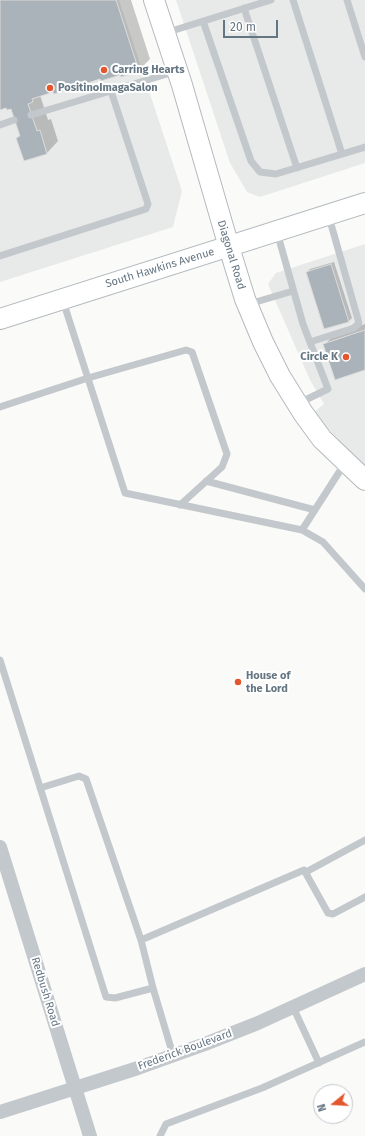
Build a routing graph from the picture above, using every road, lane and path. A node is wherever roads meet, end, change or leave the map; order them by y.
1 (154, 0) edge
2 (271, 0) edge
3 (293, 0) edge
4 (347, 0) edge
5 (244, 8) junction
6 (203, 21) junction
7 (165, 33) junction
8 (365, 57) edge
9 (177, 71) junction
10 (111, 92) junction
11 (31, 114) dead end
12 (14, 120) dead end
13 (0, 125) edge
14 (365, 147) edge
15 (342, 154) junction
16 (297, 168) junction
17 (365, 203) edge
18 (328, 215) junction
19 (277, 232) junction
20 (229, 247) junction
21 (0, 256) edge
22 (293, 291) junction
23 (62, 299) junction
24 (248, 305) junction
25 (0, 318) edge
26 (310, 342) junction
27 (88, 378) junction
28 (297, 404) junction
29 (0, 407) edge
30 (357, 471) edge
31 (206, 481) junction
32 (180, 505) junction
33 (315, 510) junction
34 (302, 530) junction
35 (365, 589) edge
36 (0, 660) edge
37 (40, 788) junction
38 (365, 840) edge
39 (0, 847) edge
40 (306, 872) junction
41 (365, 897) edge
42 (141, 940) junction
43 (365, 974) edge
44 (153, 988) junction
45 (293, 1007) junction
46 (365, 1042) edge
47 (173, 1055) junction
48 (319, 1063) junction
49 (75, 1087) junction
50 (0, 1112) edge
51 (90, 1136) edge
52 (160, 1136) edge

1 - 7 street, Diagonal Road
2 - 5 lane
3 - 15 lane
4 - 8 lane
5 - 6 lane
5 - 16 lane
6 - 7 lane
6 - 16 lane
7 - 9 street, Diagonal Road
9 - 10 lane
9 - 20 street, Diagonal Road
10 - 11 lane
10 - 21 lane
12 - 13 lane
14 - 15 lane
15 - 16 lane
17 - 18 street, South Hawkins Avenue
18 - 19 street, South Hawkins Avenue
18 - 26 lane
19 - 20 street, South Hawkins Avenue
19 - 22 lane
20 - 23 street, South Hawkins Avenue
20 - 24 street, Diagonal Road
22 - 24 lane
22 - 26 lane
23 - 25 street, South Hawkins Avenue
23 - 27 lane
24 - 28 street, Diagonal Road
26 - 28 lane
27 - 29 lane
27 - 31 lane
27 - 32 lane
28 - 30 street, Diagonal Road
30 - 33 lane
31 - 32 lane
31 - 33 lane
32 - 34 lane
33 - 34 lane
34 - 35 lane
36 - 37 lane
37 - 42 lane
37 - 44 lane
38 - 40 lane
39 - 49 street, Redbush Road
40 - 41 lane
40 - 42 lane
42 - 44 lane
43 - 45 street, Frederick Boulevard
44 - 47 lane
45 - 47 street, Frederick Boulevard
45 - 48 lane
46 - 48 lane
47 - 49 street, Frederick Boulevard
48 - 52 lane
49 - 50 street, Frederick Boulevard
49 - 51 street, Redbush Road

